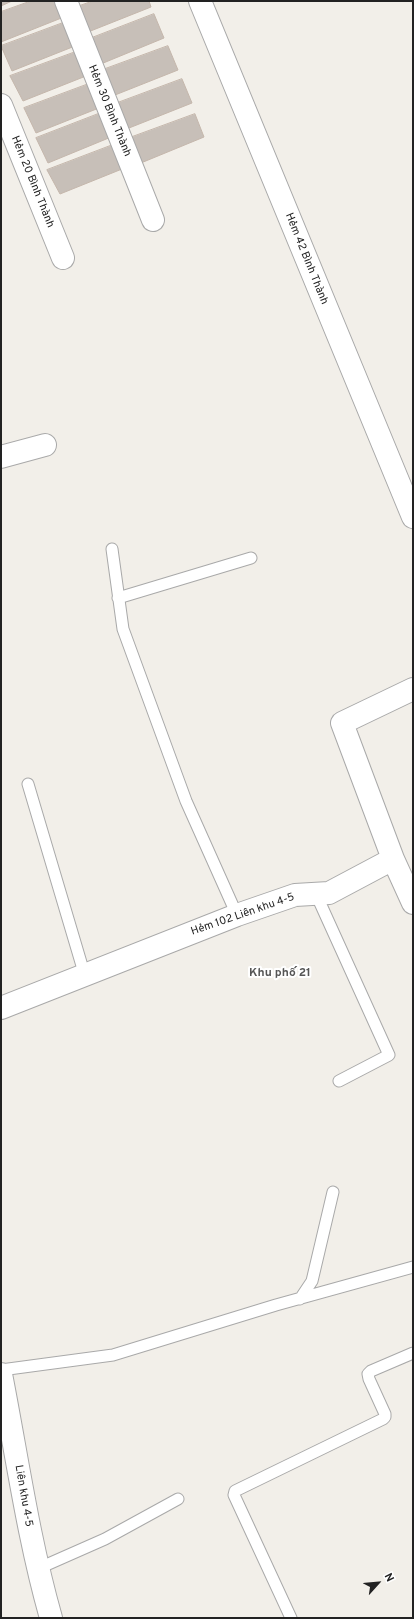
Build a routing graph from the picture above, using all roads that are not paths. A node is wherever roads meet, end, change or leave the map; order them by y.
1 (66, 1) edge
2 (200, 1) edge
3 (1, 105) edge
4 (153, 220) dead end
5 (63, 258) dead end
6 (45, 445) dead end
7 (1, 457) edge
8 (413, 517) edge
9 (112, 549) dead end
10 (251, 558) dead end
11 (118, 598) junction
12 (413, 690) edge
13 (28, 784) dead end
14 (393, 859) junction
15 (316, 894) junction
16 (413, 903) edge
17 (237, 915) junction
18 (85, 976) junction
19 (1, 1008) edge
20 (339, 1080) dead end
21 (333, 1192) dead end
22 (413, 1267) edge
23 (300, 1299) junction
24 (413, 1353) edge
25 (1, 1370) edge
26 (1, 1374) edge
27 (4, 1409) edge
28 (178, 1500) dead end
29 (37, 1569) junction
30 (51, 1618) edge
31 (291, 1618) edge

1 - 4 street, Hẻm 30 Bình Thành
2 - 8 street, Hẻm 42 Bình Thành
3 - 5 street, Hẻm 20 Bình Thành
6 - 7 street
9 - 11 lane
10 - 11 lane
11 - 17 lane
12 - 14 street
13 - 18 lane
14 - 15 street, Hẻm 102 Liên khu 4-5
14 - 16 street
15 - 17 street, Hẻm 102 Liên khu 4-5
15 - 20 lane
17 - 18 street, Hẻm 102 Liên khu 4-5
18 - 19 street, Hẻm 102 Liên khu 4-5
21 - 23 lane
22 - 23 lane
23 - 25 lane
24 - 31 lane
26 - 27 street, Liên khu 4-5
27 - 29 street, Liên khu 4-5
28 - 29 lane
29 - 30 street, Liên khu 4-5

